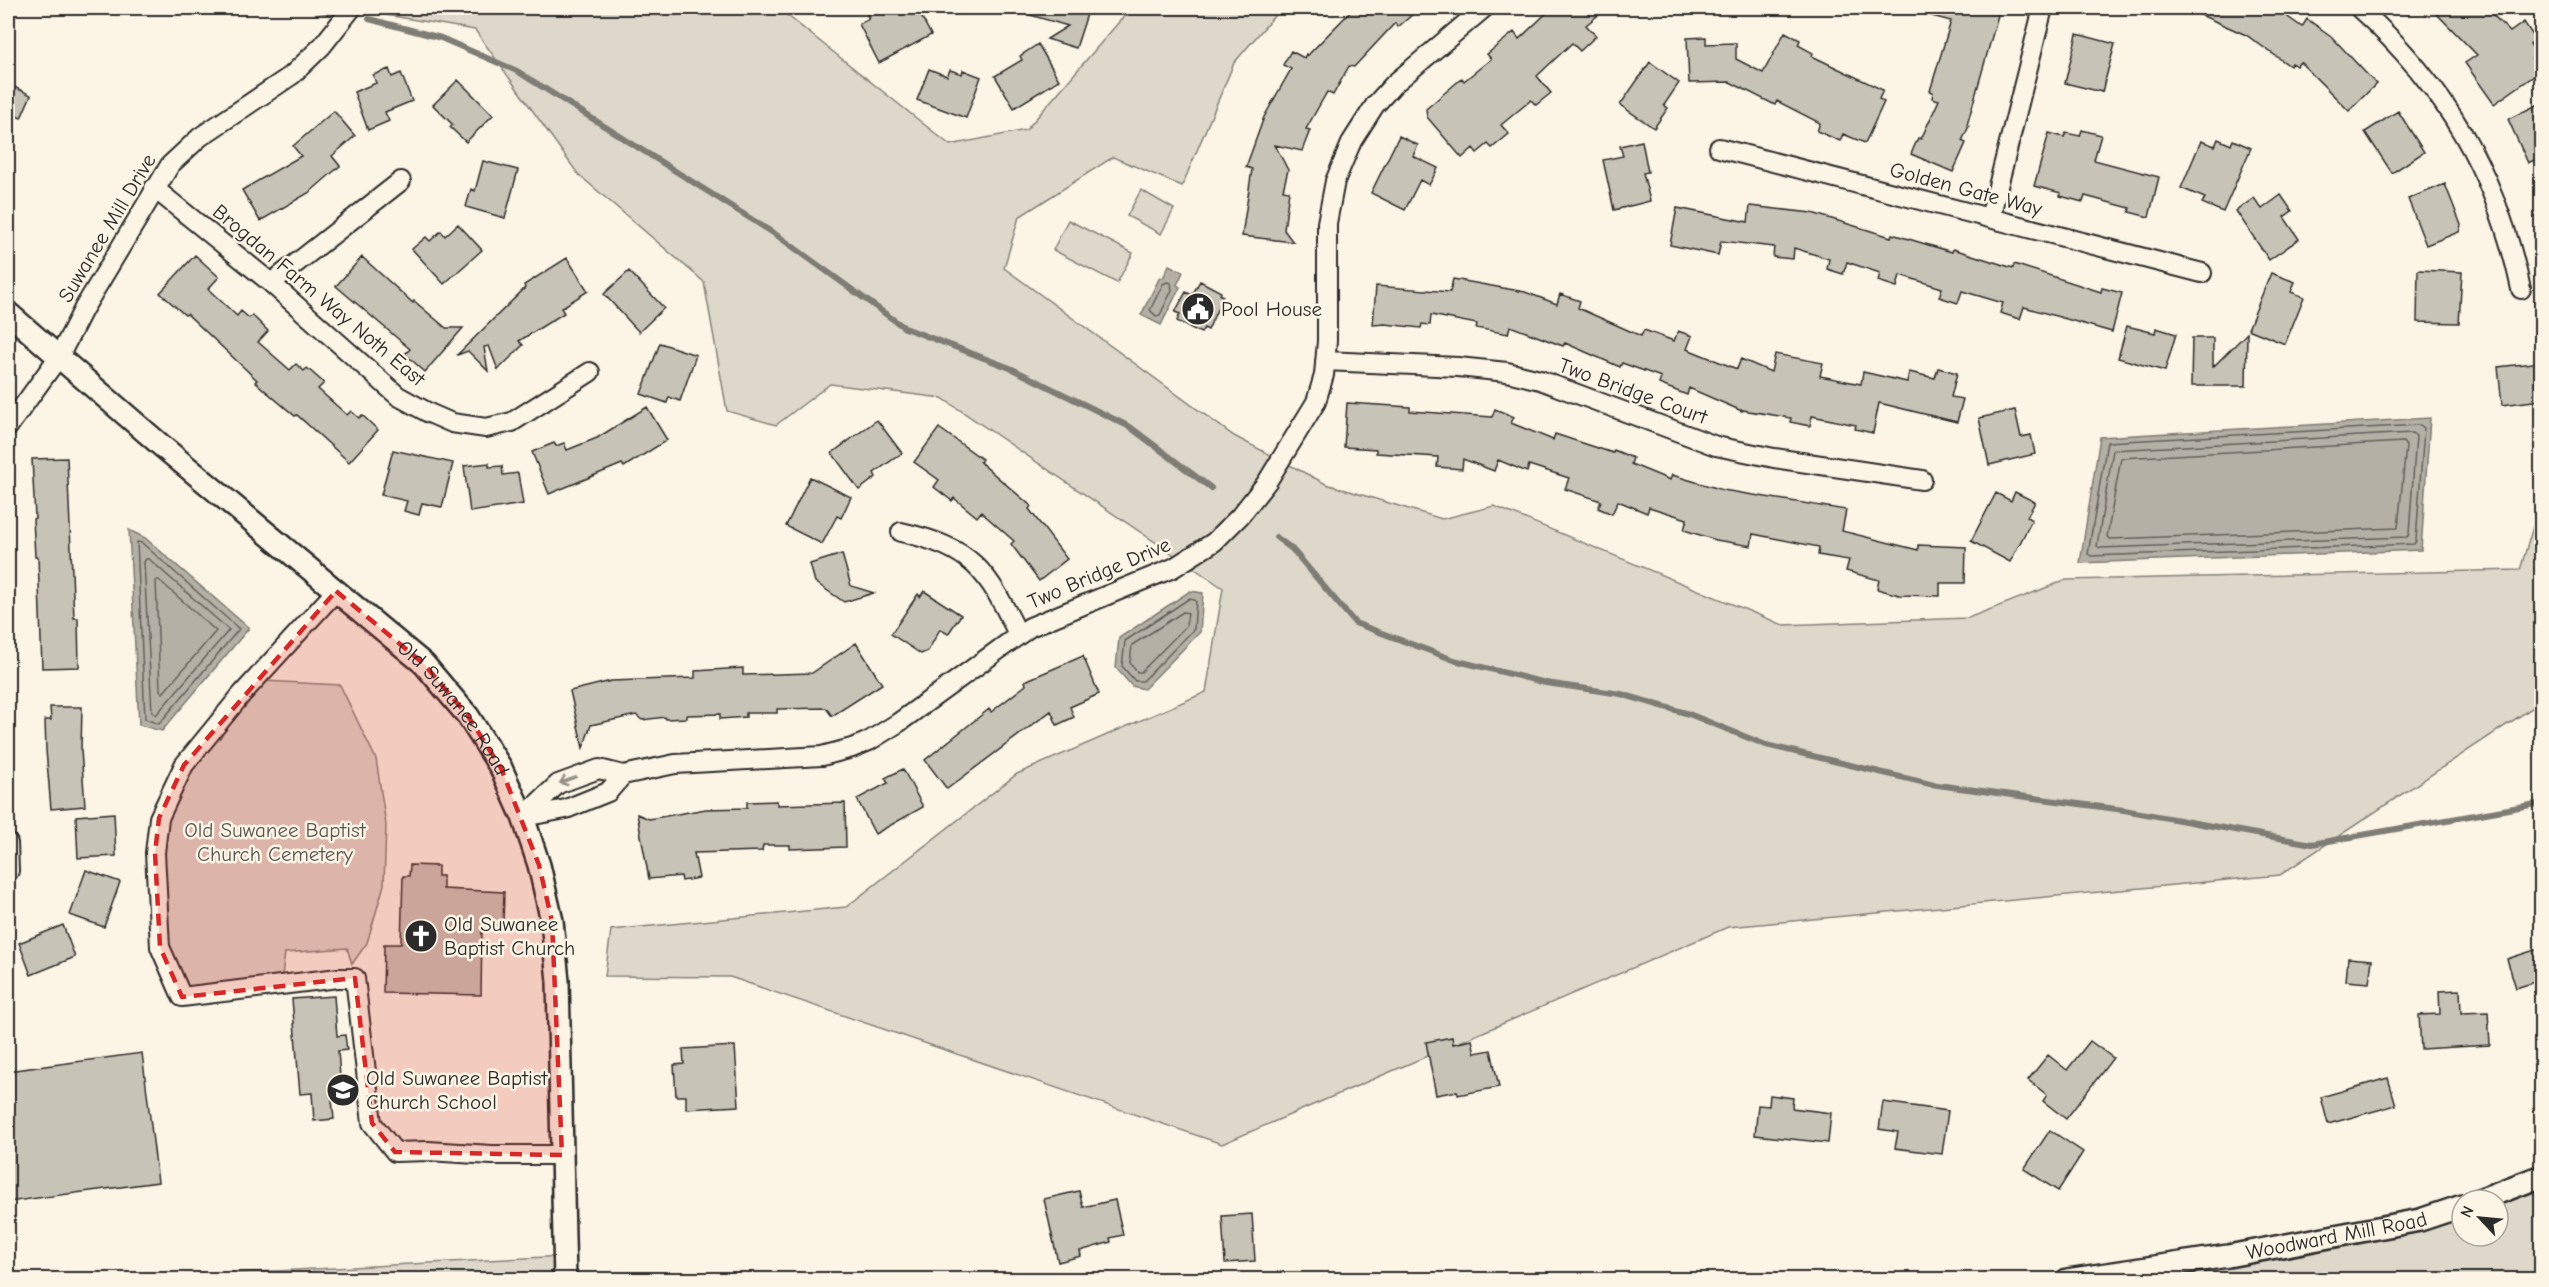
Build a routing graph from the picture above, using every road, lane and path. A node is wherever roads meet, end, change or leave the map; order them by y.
1 (352, 8) edge
2 (1484, 8) edge
3 (2043, 8) edge
4 (2359, 8) edge
5 (1719, 148) dead end
6 (401, 181) dead end
7 (154, 188) junction
8 (1990, 218) junction
9 (2202, 273) dead end
10 (271, 283) junction
11 (2521, 290) dead end
12 (8, 313) edge
13 (60, 356) junction
14 (1325, 361) junction
15 (590, 372) dead end
16 (8, 427) edge
17 (1923, 480) dead end
18 (901, 532) dead end
19 (336, 591) junction
20 (1018, 634) junction
21 (623, 775) junction
22 (523, 817) junction
23 (8, 843) edge
24 (9, 871) dead end
25 (562, 1155) junction
26 (2541, 1176) edge
27 (2510, 1188) edge
28 (2450, 1210) edge
29 (565, 1280) edge
30 (2067, 1280) edge

1 - 7 street, Suwanee Mill Drive
2 - 14 street, Two Bridge Drive
3 - 8 street
4 - 11 street
5 - 8 street, Golden Gate Way
6 - 10 street
7 - 10 street, Brogdan Farm Way Noth East
7 - 13 street, Suwanee Mill Drive
8 - 9 street, Golden Gate Way
10 - 15 street, Brogdan Farm Way Noth East
12 - 13 street, Old Suwanee Road
13 - 16 street, Suwanee Mill Drive
13 - 19 street, Old Suwanee Road
14 - 17 street, Two Bridge Court
14 - 20 street, Two Bridge Drive
18 - 20 street
19 - 22 street, Old Suwanee Road
19 - 25 street
20 - 21 street, Two Bridge Drive
21 - 22 street, Two Bridge Drive
21 -> 22 street, Two Bridge Drive
22 - 25 street, Old Suwanee Road
23 - 24 street
25 - 29 street, Old Suwanee Road
26 - 27 street
28 - 30 street, Woodward Mill Road

